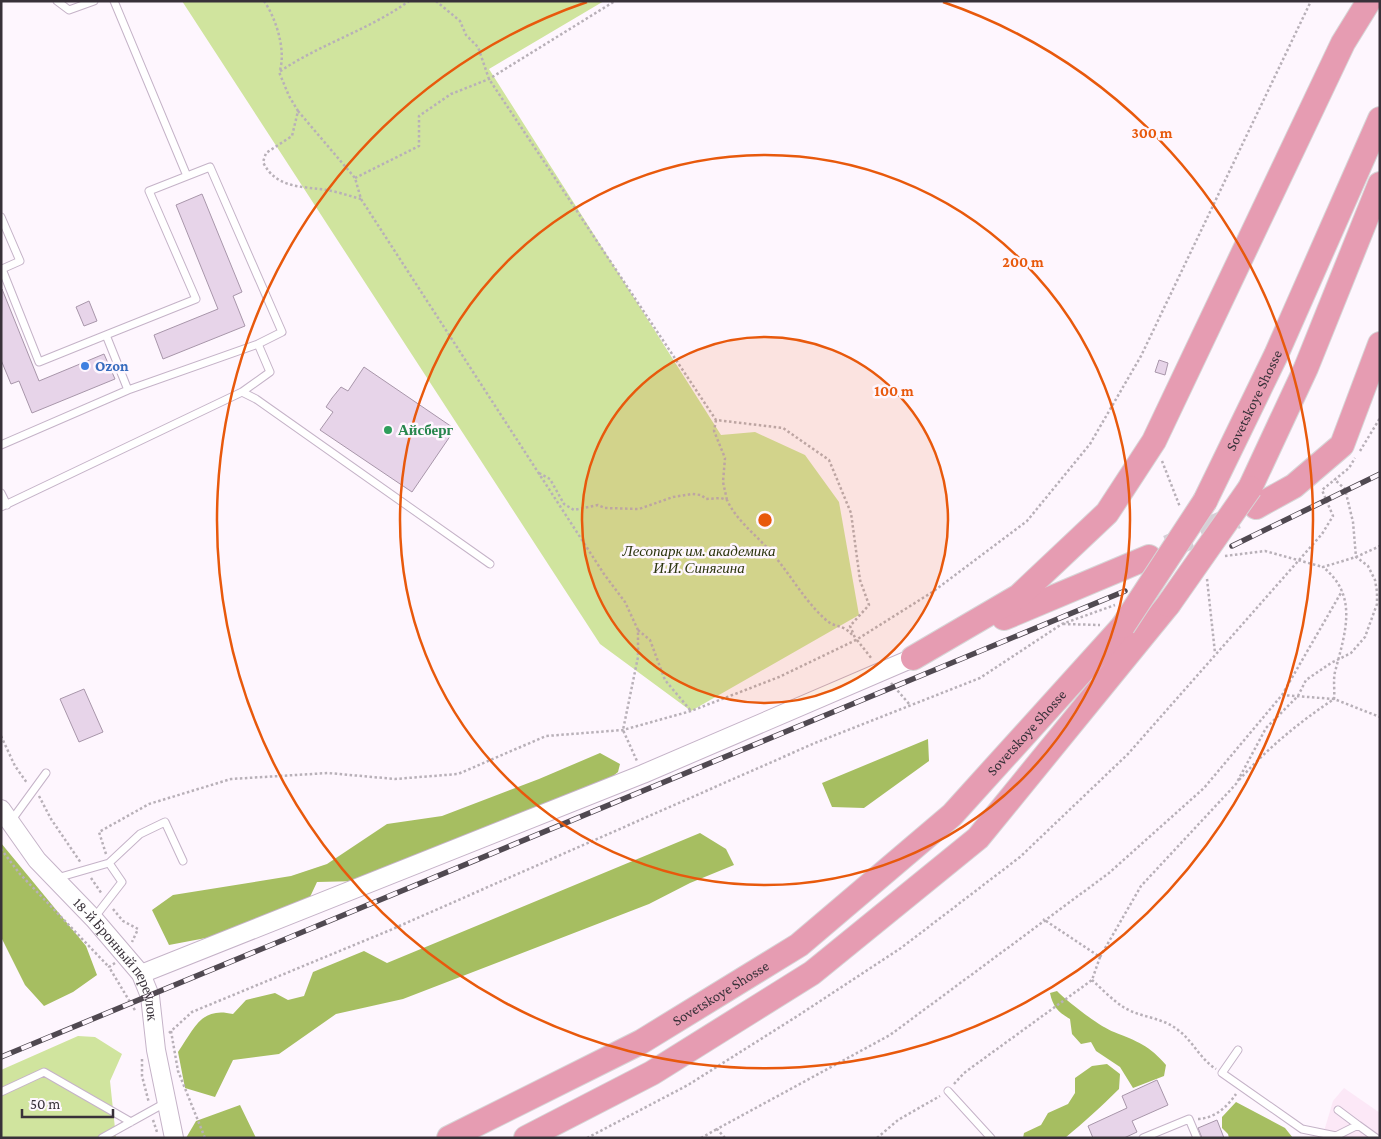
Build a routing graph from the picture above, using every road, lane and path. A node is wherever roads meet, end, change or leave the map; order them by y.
1 (57, 1) edge
2 (94, 1) edge
3 (114, 1) edge
4 (264, 1) edge
5 (409, 1) edge
6 (436, 1) edge
7 (615, 1) edge
8 (1311, 1) edge
9 (1369, 1) edge
10 (279, 72) junction
11 (490, 78) junction
12 (298, 111) junction
13 (1380, 119) edge
14 (187, 176) junction
15 (355, 178) junction
16 (1380, 184) edge
17 (361, 199) junction
18 (1, 216) edge
19 (106, 335) junction
20 (258, 344) junction
21 (1380, 344) edge
22 (128, 390) junction
23 (242, 392) junction
24 (1380, 418) edge
25 (716, 420) junction
26 (1154, 441) junction
27 (1, 445) edge
28 (538, 472) junction
29 (1334, 479) junction
30 (1, 493) edge
31 (1253, 498) junction
32 (728, 500) junction
33 (4, 506) edge
34 (1180, 509) dead end
35 (1380, 546) edge
36 (1148, 556) tunnel mouth
37 (1224, 556) dead end
38 (1356, 558) junction
39 (1298, 562) junction
40 (490, 564) dead end
41 (1323, 567) junction
42 (1208, 580) dead end
43 (1342, 591) junction
44 (1113, 619) junction
45 (1062, 624) junction
46 (638, 630) junction
47 (856, 640) junction
48 (1215, 653) junction
49 (913, 658) junction
50 (1340, 659) junction
51 (1282, 695) junction
52 (1298, 696) junction
53 (1334, 699) junction
54 (691, 710) junction
55 (1380, 717) edge
56 (623, 730) junction
57 (1, 736) edge
58 (46, 773) dead end
59 (643, 774) junction
60 (1236, 784) junction
61 (34, 788) junction
62 (5, 816) edge
63 (1, 849) edge
64 (183, 861) dead end
65 (108, 863) junction
66 (86, 870) junction
67 (55, 879) junction
68 (107, 902) junction
69 (94, 918) junction
70 (1044, 920) junction
71 (126, 955) junction
72 (1100, 957) junction
73 (109, 967) junction
74 (141, 974) junction
75 (1092, 980) junction
76 (138, 1016) dead end
77 (171, 1031) junction
78 (1238, 1050) dead end
79 (149, 1054) junction
80 (1222, 1074) junction
81 (1241, 1087) junction
82 (948, 1091) junction
83 (1, 1092) edge
84 (158, 1107) junction
85 (1338, 1110) dead end
86 (1189, 1119) junction
87 (131, 1122) junction
88 (1358, 1125) junction
89 (717, 1130) junction
90 (1337, 1137) edge
91 (102, 1138) edge
92 (159, 1138) edge
93 (174, 1138) edge
94 (205, 1138) edge
95 (449, 1138) edge
96 (526, 1138) edge
97 (587, 1138) edge
98 (701, 1138) edge
99 (725, 1138) edge
100 (877, 1138) edge
101 (991, 1138) edge
102 (1143, 1138) edge
103 (1198, 1138) edge
104 (1376, 1138) edge

1 - 2 lane
3 - 14 lane
4 - 10 path
5 - 10 path
6 - 11 path
7 - 11 path
8 - 47 path
9 - 26 highway
10 - 12 path
11 - 15 path
11 - 25 path
12 - 15 path
12 - 17 path
13 - 44 highway, Sovetskoye Shosse, bridge
14 - 19 lane
14 - 20 lane
15 - 17 path
16 - 31 highway, Sovetskoye Shosse
17 - 28 path
18 - 19 lane
19 - 22 lane
20 - 22 lane
20 - 23 lane
21 - 31 highway
22 - 27 lane
23 - 33 lane
23 - 40 lane
24 - 29 path
25 - 32 path
25 - 47 path
26 - 34 path
26 - 49 highway
28 - 32 path
28 - 46 path
29 - 38 path
29 - 39 path
30 - 33 lane
31 - 96 highway, Sovetskoye Shosse, bridge
32 - 47 path
35 - 38 path
36 - 49 highway
37 - 39 path
38 - 41 path
38 - 50 path
39 - 41 path
39 - 48 path
41 - 43 path
42 - 48 path
43 - 50 path
43 - 51 path
44 - 45 path
44 - 45 path
44 - 95 highway, Sovetskoye Shosse
45 - 77 path
46 - 54 path
46 - 56 path
47 - 54 path
48 - 97 path
49 - 59 street
50 - 52 path
50 - 53 path
51 - 52 path
51 - 70 path
52 - 53 path
52 - 60 path
53 - 55 path
53 - 60 path
54 - 56 path
56 - 59 path
56 - 65 path
57 - 61 path
58 - 61 lane
59 - 74 street
60 - 72 path
61 - 62 lane
61 - 66 path
62 - 67 street, 18-й Бронный переулок
63 - 73 path
64 - 65 lane
65 - 66 lane
65 - 68 lane
66 - 67 lane
66 - 68 path
67 - 69 street, 18-й Бронный переулок
68 - 69 lane
68 - 71 path
69 - 71 street, 18-й Бронный переулок
70 - 72 path
70 - 89 path
71 - 73 path
71 - 74 street, 18-й Бронный переулок
72 - 75 path
73 - 76 path
74 - 79 street, 18-й Бронный переулок
75 - 80 path
75 - 82 path
77 - 79 path
77 - 94 path
78 - 80 lane
79 - 84 street, 18-й Бронный переулок
79 - 84 path
80 - 81 lane
81 - 86 path
81 - 90 lane
82 - 100 path
82 - 101 lane
83 - 87 lane
84 - 87 lane
84 - 92 path
84 - 93 street, 18-й Бронный переулок
85 - 88 lane
86 - 102 lane
86 - 103 lane
87 - 91 lane
88 - 90 lane
88 - 104 lane
89 - 98 path
89 - 99 path

